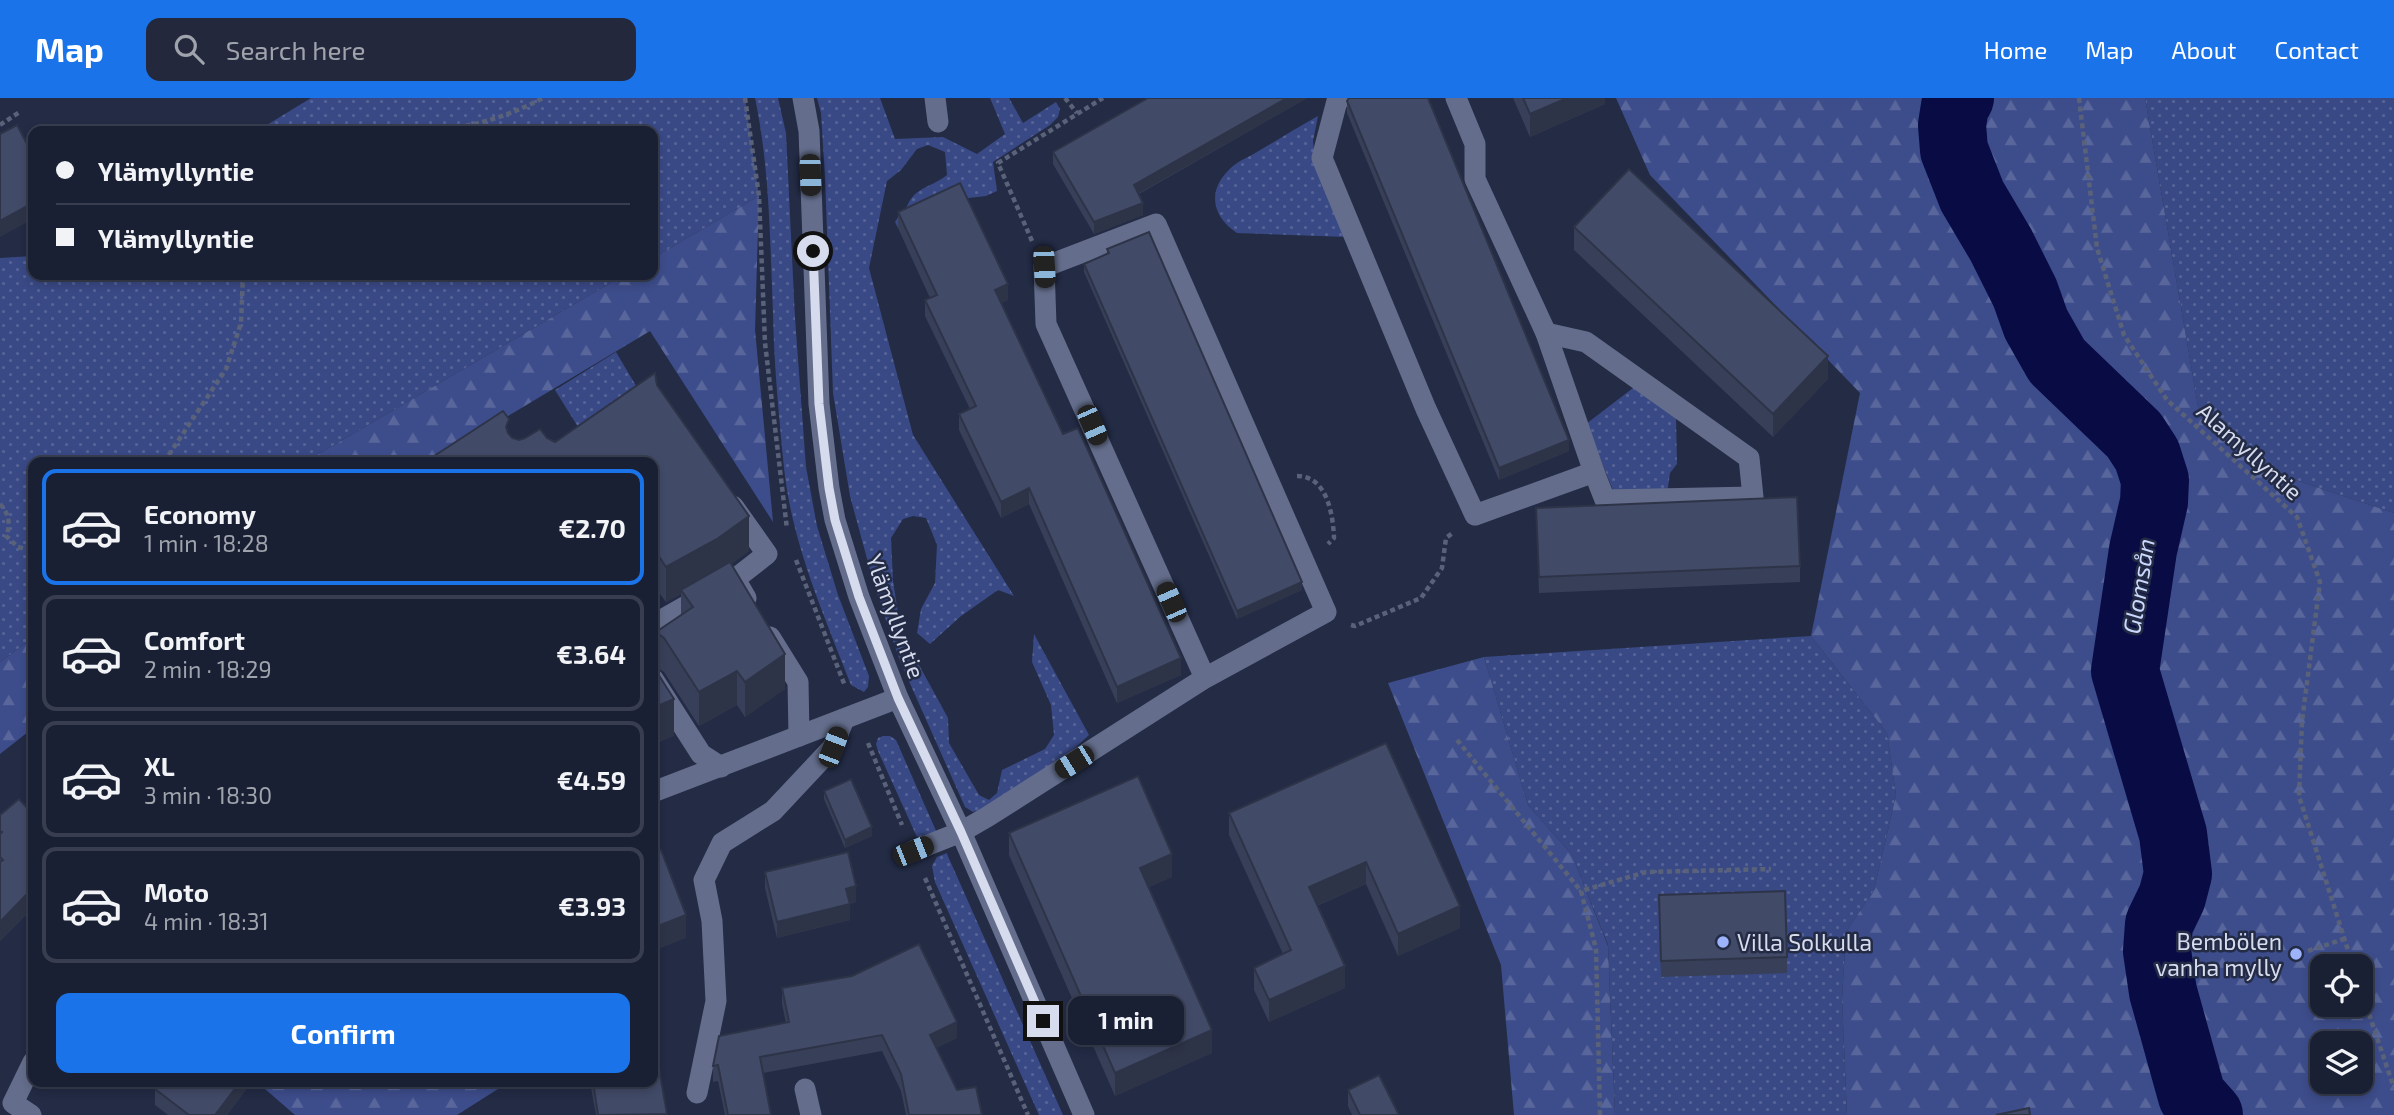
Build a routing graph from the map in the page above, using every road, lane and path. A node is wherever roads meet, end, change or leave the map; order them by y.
1 (543, 98) edge
2 (745, 98) edge
3 (803, 98) edge
4 (935, 98) edge
5 (1065, 98) edge
6 (1103, 98) edge
7 (1341, 98) edge
8 (1456, 98) edge
9 (2079, 98) edge
10 (21, 111) dead end
11 (1077, 113) junction
12 (938, 122) dead end
13 (0, 125) edge
14 (474, 126) edge
15 (1044, 267) junction
16 (243, 280) edge
17 (1546, 332) junction
18 (765, 343) dead end
19 (167, 457) edge
20 (1594, 472) junction
21 (721, 489) edge
22 (0, 504) edge
23 (1475, 515) junction
24 (28, 550) edge
25 (735, 579) junction
26 (1326, 612) junction
27 (658, 620) edge
28 (1205, 678) junction
29 (658, 687) edge
30 (898, 698) junction
31 (844, 719) junction
32 (799, 736) junction
33 (1457, 740) dead end
34 (721, 766) junction
35 (658, 790) edge
36 (961, 832) junction
37 (913, 851) dead end
38 (1771, 869) dead end
39 (1581, 891) junction
40 (2344, 939) junction
41 (2308, 951) dead end
42 (2349, 954) edge
43 (2370, 1017) edge
44 (28, 1073) edge
45 (2394, 1087) edge
46 (805, 1089) dead end
47 (697, 1093) dead end
48 (12, 1109) edge
49 (31, 1115) edge
50 (811, 1115) edge
51 (1084, 1115) edge
52 (1600, 1115) edge

1 - 14 path
2 - 18 path
3 - 30 street, Ylämyllyntie
4 - 12 street
5 - 11 path
6 - 11 path
7 - 23 street
8 - 17 street
9 - 40 path, Alamyllyntie
10 - 13 path
11 - 15 path
15 - 26 street
15 - 28 street
16 - 19 path
17 - 20 street
17 - 20 street
20 - 23 street
21 - 25 street
22 - 24 path
23 - 26 path
25 - 27 street
25 - 32 street
26 - 28 street
28 - 36 street
29 - 34 street
30 - 31 street
30 - 36 street, Ylämyllyntie
31 - 32 street
31 - 47 street
32 - 34 street
33 - 39 path
34 - 35 street
36 - 37 street
36 - 51 street, Ylämyllyntie
38 - 39 path
39 - 52 path
40 - 41 path
40 - 42 path, Alamyllyntie
43 - 45 path
44 - 48 street
46 - 50 street
48 - 49 street

